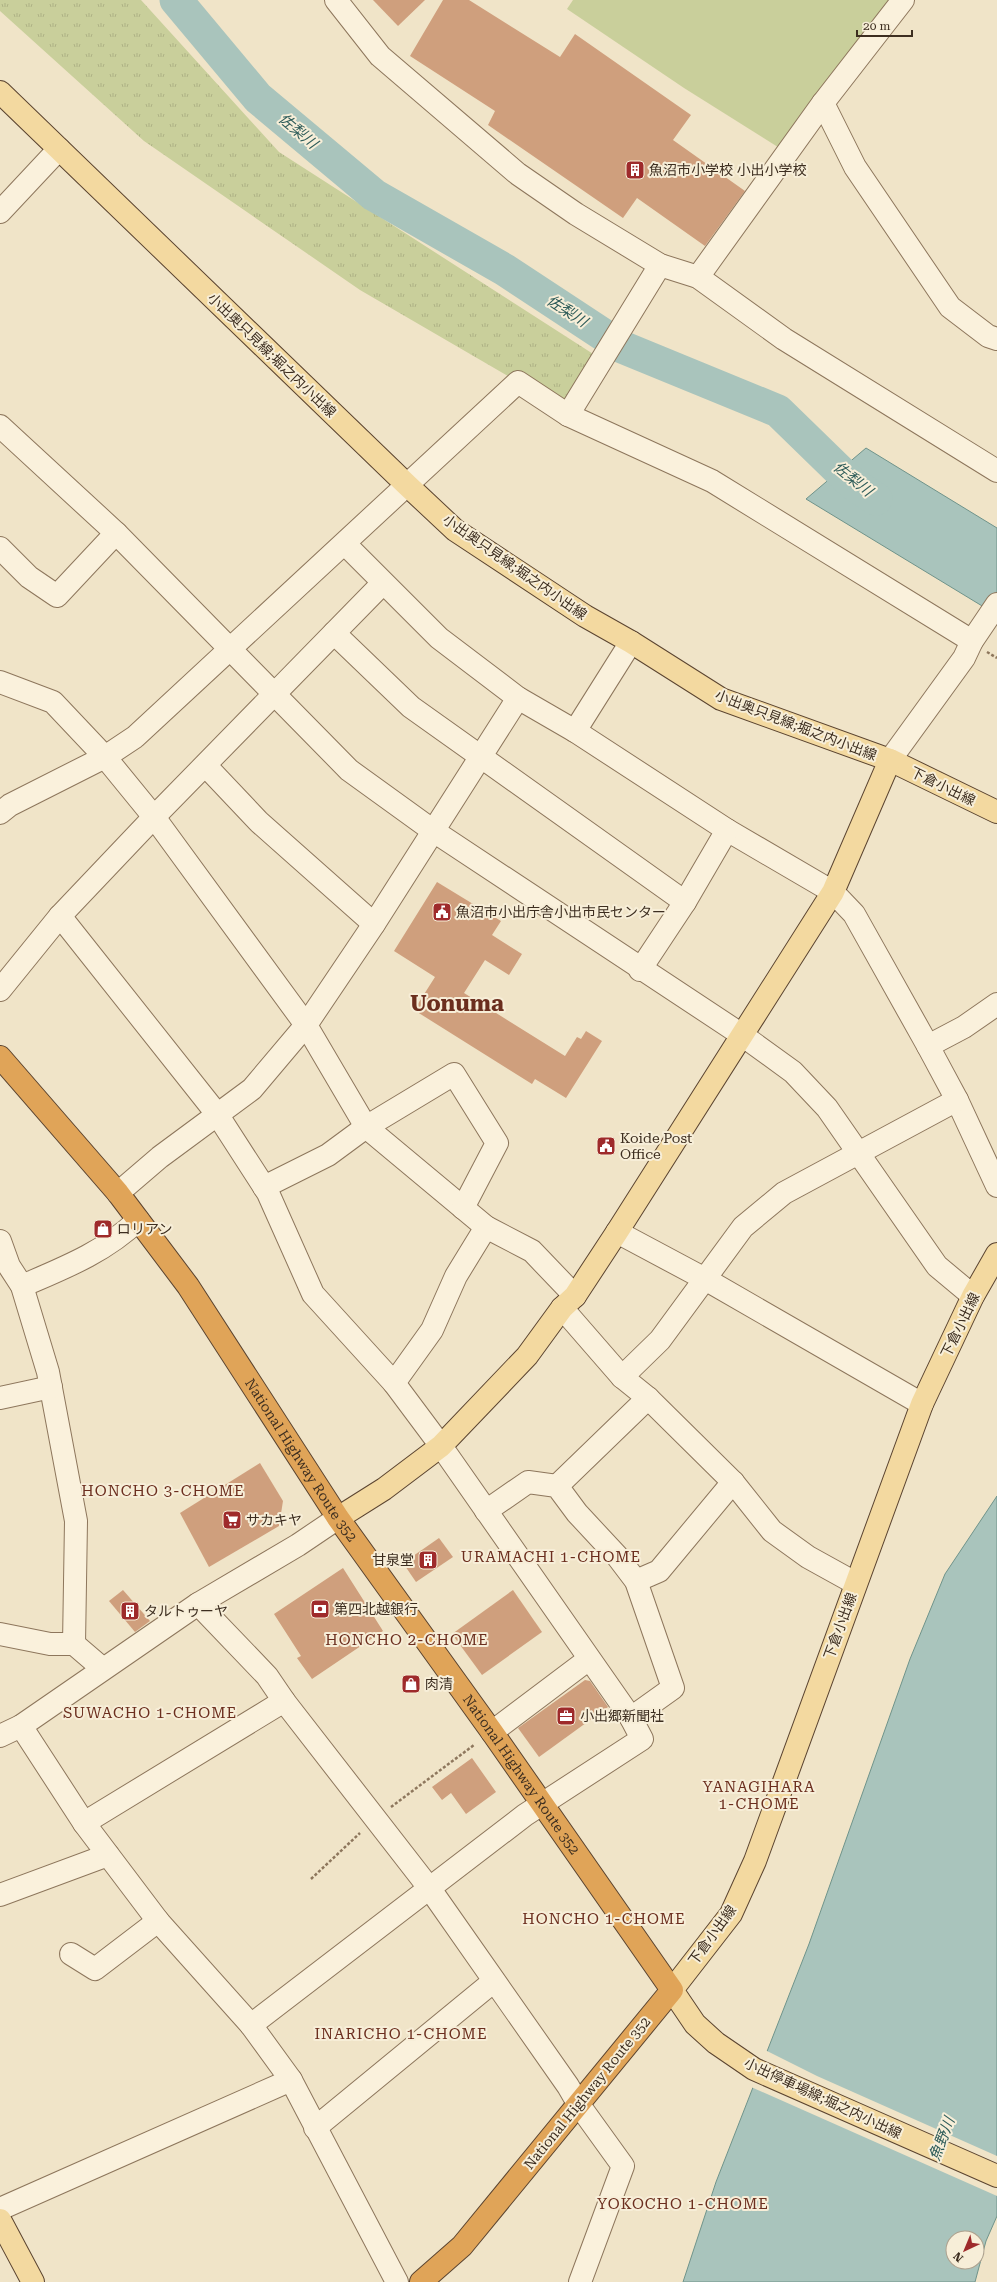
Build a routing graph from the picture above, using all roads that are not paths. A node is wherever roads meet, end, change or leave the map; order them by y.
1 (336, 0) edge
2 (903, 0) edge
3 (0, 92) edge
4 (823, 103) junction
5 (59, 149) junction
6 (0, 212) edge
7 (656, 270) junction
8 (698, 277) junction
9 (997, 339) edge
10 (571, 410) junction
11 (0, 426) edge
12 (997, 471) edge
13 (407, 485) junction
14 (116, 533) junction
15 (345, 544) junction
16 (0, 548) edge
17 (383, 583) junction
18 (997, 604) edge
19 (334, 633) junction
20 (972, 641) junction
21 (631, 642) junction
22 (230, 648) junction
23 (0, 682) edge
24 (274, 695) junction
25 (518, 698) junction
26 (575, 731) junction
27 (481, 756) junction
28 (105, 757) junction
29 (890, 760) junction
30 (206, 766) junction
31 (997, 812) edge
32 (0, 813) edge
33 (154, 817) junction
34 (432, 830) junction
35 (727, 830) junction
36 (833, 892) junction
37 (685, 902) junction
38 (60, 916) junction
39 (374, 924) junction
40 (640, 970) junction
41 (0, 990) edge
42 (997, 1004) edge
43 (306, 1025) junction
44 (742, 1035) junction
45 (928, 1046) junction
46 (0, 1057) edge
47 (957, 1100) junction
48 (216, 1114) junction
49 (366, 1127) junction
50 (858, 1151) junction
51 (997, 1186) edge
52 (264, 1187) junction
53 (118, 1193) junction
54 (463, 1208) junction
55 (138, 1220) junction
56 (486, 1226) junction
57 (618, 1232) junction
58 (0, 1241) edge
59 (997, 1254) edge
60 (5, 1268) edge
61 (705, 1279) junction
62 (22, 1286) junction
63 (973, 1296) junction
64 (568, 1302) junction
65 (622, 1377) junction
66 (394, 1384) junction
67 (51, 1387) junction
68 (0, 1398) edge
69 (648, 1398) junction
70 (922, 1404) junction
71 (441, 1446) junction
72 (733, 1482) junction
73 (556, 1486) junction
74 (486, 1511) junction
75 (338, 1518) junction
76 (636, 1581) junction
77 (855, 1583) junction
78 (198, 1604) junction
79 (0, 1634) edge
80 (74, 1644) junction
81 (590, 1659) junction
82 (102, 1668) junction
83 (284, 1701) junction
84 (631, 1718) junction
85 (21, 1726) junction
86 (492, 1732) junction
87 (0, 1736) edge
88 (541, 1804) junction
89 (84, 1823) junction
90 (108, 1855) junction
91 (430, 1889) junction
92 (0, 1895) edge
93 (158, 1921) junction
94 (71, 1954) dead end
95 (494, 1981) junction
96 (672, 1990) junction
97 (251, 2025) junction
98 (291, 2080) junction
99 (579, 2105) junction
100 (315, 2128) junction
101 (997, 2176) edge
102 (0, 2209) edge
103 (0, 2220) edge
104 (33, 2282) edge
105 (397, 2282) edge
106 (421, 2282) edge
107 (580, 2282) edge

1 - 7 street
2 - 4 street
3 - 5 main road, 小出奥只見線;堀之内小出線
4 - 8 street
4 - 9 street
5 - 6 street
5 - 13 main road, 小出奥只見線;堀之内小出線
7 - 8 street
7 - 10 street
8 - 12 street
10 - 13 street
10 - 20 street
11 - 14 street
13 - 15 street
13 - 21 main road, 小出奥只見線;堀之内小出線
14 - 16 street
14 - 22 street
15 - 17 street
15 - 22 street
17 - 19 street
17 - 25 street
18 - 20 street
19 - 24 street
19 - 27 street
20 - 29 street
21 - 26 street
21 - 29 main road, 小出奥只見線;堀之内小出線
22 - 24 street
22 - 28 street
23 - 28 street
24 - 30 street
24 - 34 street
25 - 26 street
25 - 27 street
26 - 35 street
27 - 34 street
27 - 37 street
28 - 32 street
28 - 33 street
29 - 31 main road, 下倉小出線
29 - 36 main road, 小出奥只見線;堀之内小出線
30 - 33 street
30 - 39 street
33 - 38 street
33 - 43 street
34 - 39 street
34 - 40 street
35 - 36 street
35 - 37 street
36 - 44 main road, 小出奥只見線;堀之内小出線
36 - 45 street
37 - 40 street
38 - 41 street
38 - 48 street
39 - 43 street
40 - 44 street
42 - 45 street
43 - 48 street
43 - 49 street
44 - 50 street
44 - 57 main road, 小出奥只見線;堀之内小出線
45 - 47 street
46 - 53 highway, National Highway Route 352
47 - 50 street
47 - 51 street
48 - 52 street
48 - 53 street
49 - 52 street
49 - 54 street
49 - 54 street
50 - 61 street
50 - 63 street
52 - 66 street
53 - 55 highway, National Highway Route 352
54 - 56 street
55 - 62 street
55 - 75 highway, National Highway Route 352
56 - 64 street
56 - 66 street
57 - 61 street
57 - 64 main road, 小出奥只見線;堀之内小出線
58 - 60 street
59 - 63 main road, 下倉小出線
60 - 62 street
61 - 65 street
61 - 70 street
62 - 67 street
63 - 70 main road, 下倉小出線
64 - 65 street
64 - 71 main road, 小出奥只見線;堀之内小出線
65 - 69 street
66 - 71 street
67 - 68 street
67 - 80 street
69 - 72 street
69 - 73 street
70 - 77 main road, 下倉小出線
71 - 74 street
71 - 75 main road, 小出奥只見線;堀之内小出線
72 - 76 street
72 - 77 street
73 - 74 street
73 - 76 street
74 - 81 street
75 - 78 street
75 - 86 highway, National Highway Route 352
76 - 84 street
77 - 96 main road, 下倉小出線
78 - 82 street
78 - 83 street
79 - 80 street
80 - 82 street
81 - 84 street
81 - 86 street
82 - 85 street
83 - 89 street
83 - 91 street
84 - 88 street
85 - 87 street
85 - 89 street
86 - 88 highway, National Highway Route 352
88 - 91 street
88 - 96 highway, National Highway Route 352
89 - 90 street
90 - 92 street
90 - 93 street
91 - 95 street
91 - 97 street
93 - 94 street
93 - 97 street
95 - 99 street
95 - 100 street
96 - 99 highway, National Highway Route 352
96 - 101 main road, 小出停車場線;堀之内小出線
97 - 98 street
98 - 100 street
98 - 102 street
99 - 106 highway, National Highway Route 352
99 - 107 street
100 - 105 street
103 - 104 main road

